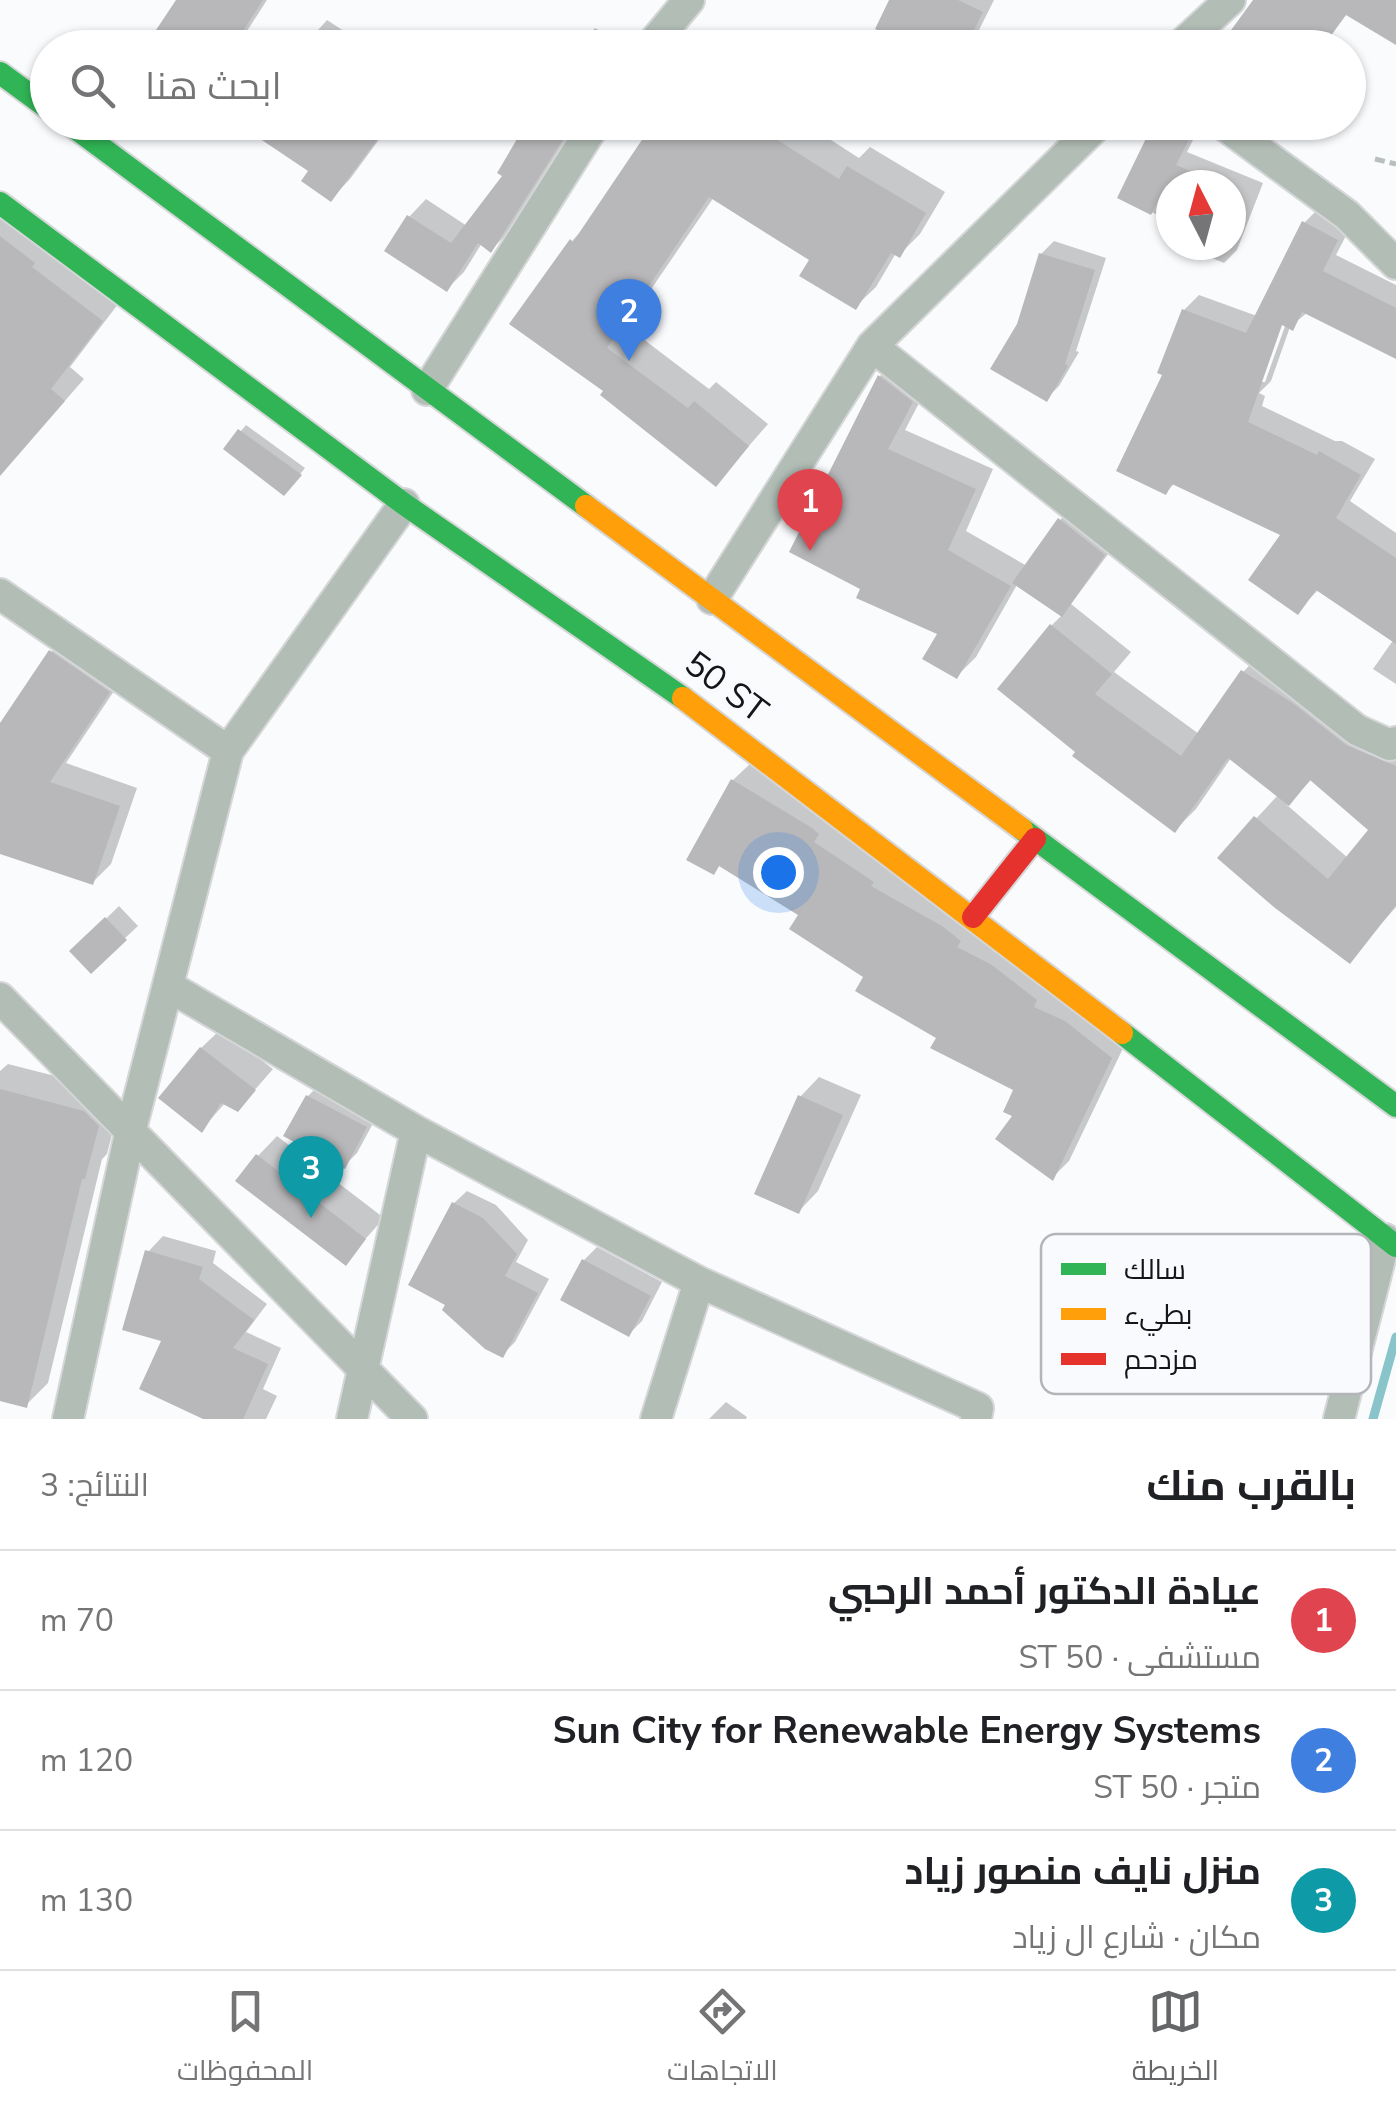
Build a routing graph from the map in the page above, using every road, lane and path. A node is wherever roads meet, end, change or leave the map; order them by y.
1 (689, 0) edge
2 (1230, 0) edge
3 (664, 30) edge
4 (1198, 30) edge
5 (0, 73) edge
6 (30, 95) edge
7 (90, 140) edge
8 (585, 140) edge
9 (1082, 140) edge
10 (1245, 140) edge
11 (1375, 159) dead end
12 (1396, 164) edge
13 (0, 203) edge
14 (1396, 264) edge
15 (872, 346) junction
16 (427, 390) junction
17 (404, 504) junction
18 (0, 594) edge
19 (712, 599) junction
20 (1396, 742) edge
21 (228, 751) junction
22 (1035, 838) junction
23 (974, 917) junction
24 (168, 986) junction
25 (0, 998) edge
26 (1396, 1106) edge
27 (131, 1129) junction
28 (416, 1131) junction
29 (1391, 1242) edge
30 (699, 1282) junction
31 (1371, 1310) edge
32 (363, 1372) junction
33 (1346, 1394) edge
34 (68, 1419) edge
35 (352, 1419) edge
36 (412, 1419) edge
37 (656, 1419) edge
38 (976, 1419) edge
39 (1339, 1419) edge

1 - 3 street
2 - 4 street
5 - 6 main road
7 - 16 main road, 50 ST
8 - 16 street
9 - 15 street
10 - 14 street
11 - 12 path
13 - 17 main road, 50 ST
15 - 19 street
15 - 20 street
16 - 19 main road, 50 ST
17 - 21 street
17 - 23 main road, 50 ST
18 - 21 street
19 - 22 main road, 50 ST
21 - 24 street
22 - 23 main road
22 - 26 main road, 50 ST
23 - 29 main road, 50 ST
24 - 27 street
24 - 28 street
25 - 27 street
27 - 32 street
27 - 34 street
28 - 30 street
28 - 32 street
29 - 31 street
30 - 37 street
30 - 38 street
32 - 35 street
32 - 36 street
33 - 39 street

